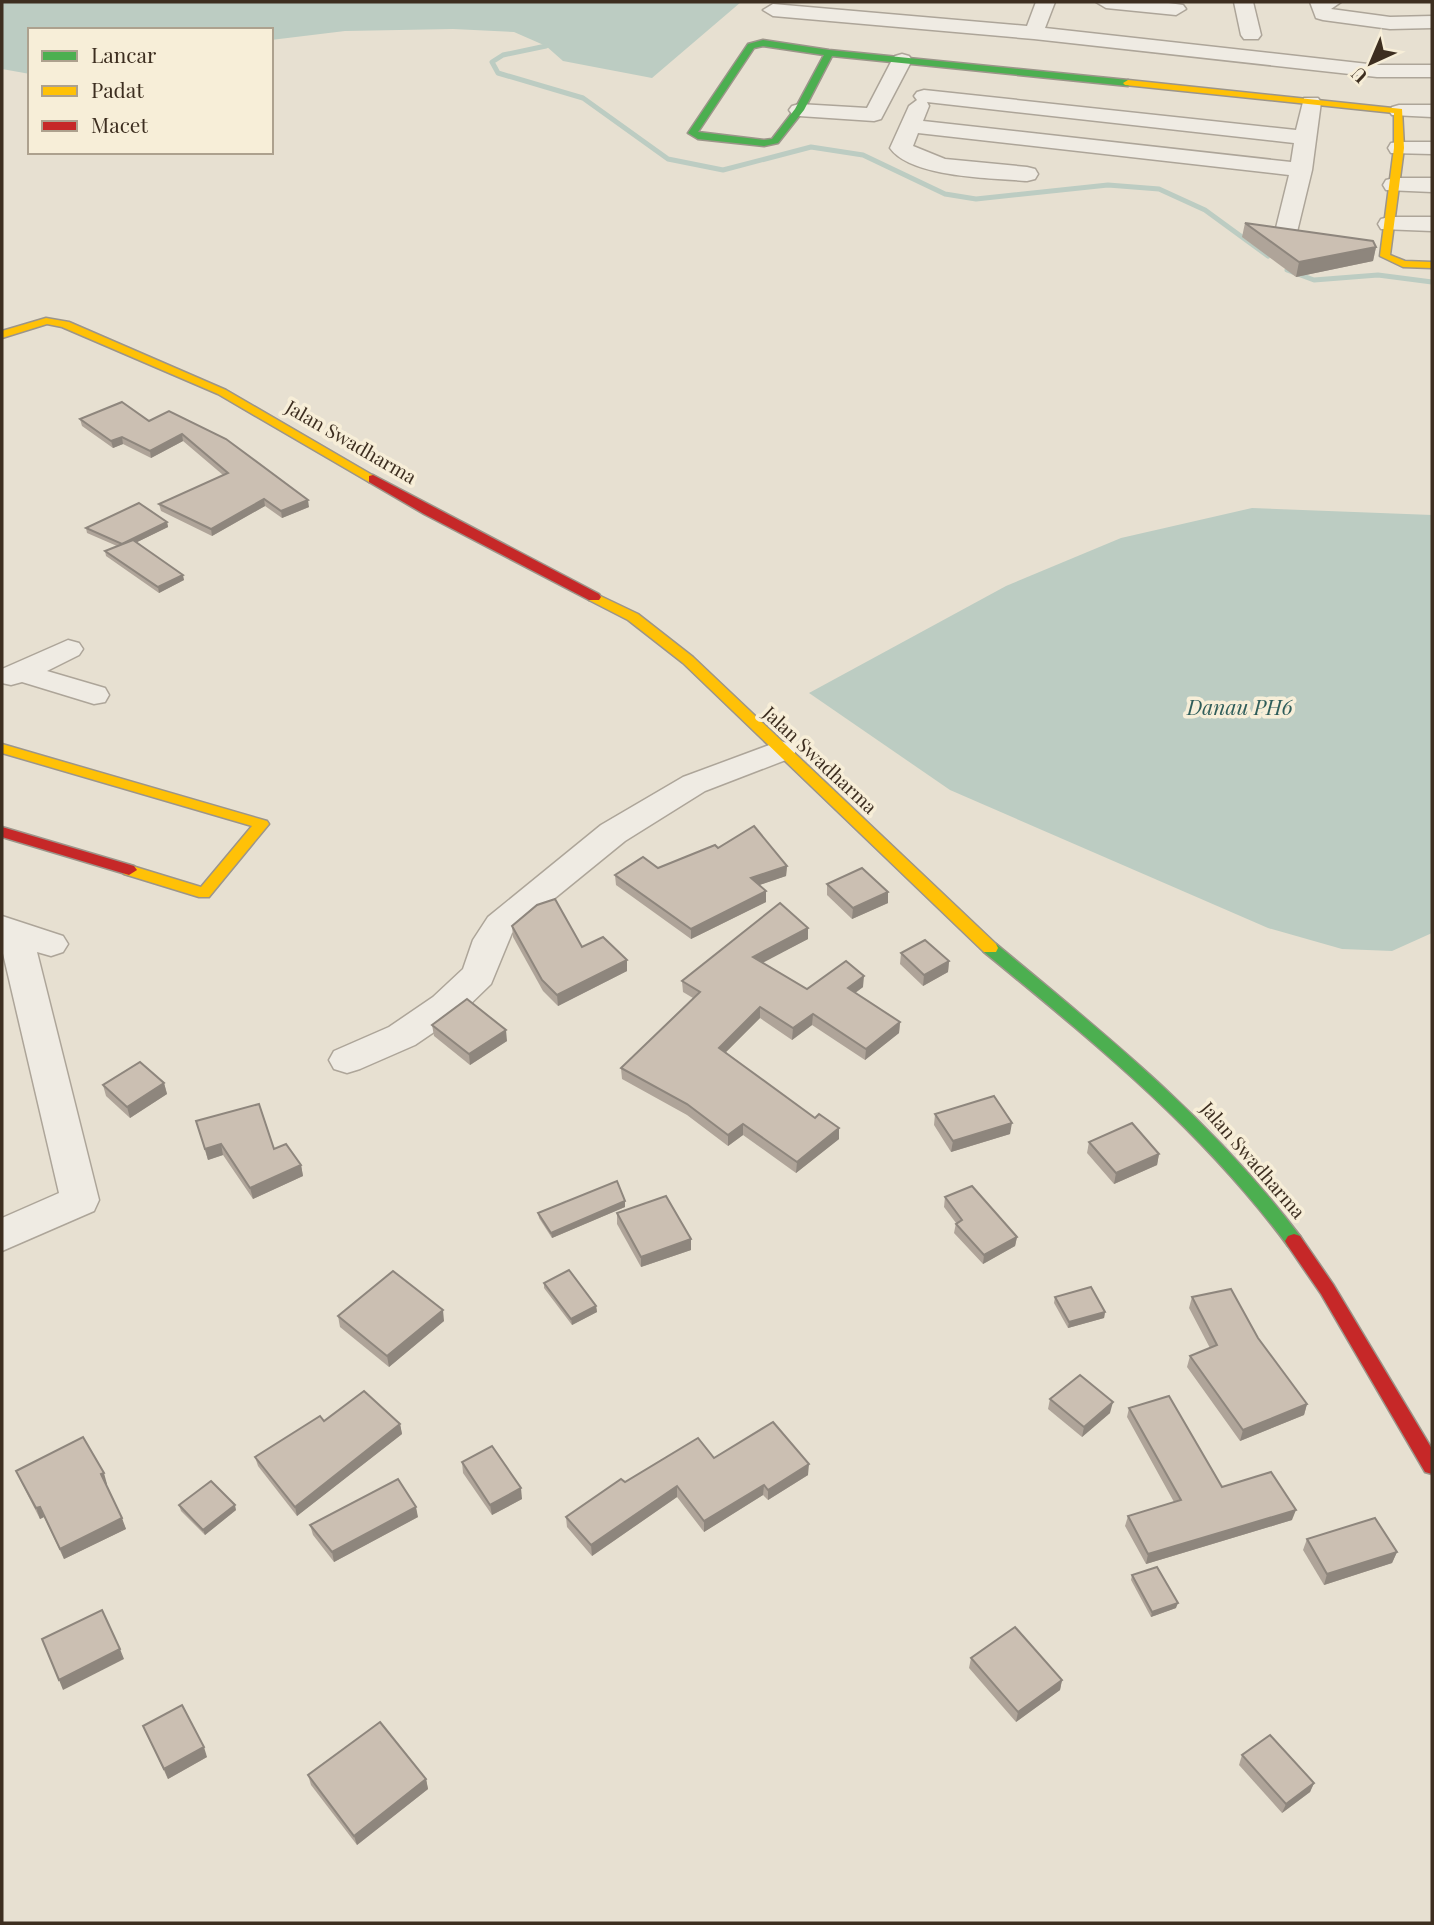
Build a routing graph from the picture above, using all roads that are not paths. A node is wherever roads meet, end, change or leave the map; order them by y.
1 (1045, 2) edge
2 (1105, 2) edge
3 (1243, 2) edge
4 (1332, 2) edge
5 (804, 7) edge
6 (1176, 9) dead end
7 (773, 10) dead end
8 (1432, 22) edge
9 (928, 24) junction
10 (1034, 33) junction
11 (1251, 35) junction
12 (829, 53) junction
13 (1267, 54) junction
14 (1244, 56) junction
15 (904, 60) junction
16 (1432, 61) edge
17 (945, 65) junction
18 (1432, 71) edge
19 (924, 96) junction
20 (1311, 102) junction
21 (799, 110) junction
22 (1399, 111) junction
23 (1432, 111) edge
24 (874, 115) junction
25 (911, 123) junction
26 (1307, 138) junction
27 (1399, 148) junction
28 (1432, 148) edge
29 (1301, 170) junction
30 (1027, 174) dead end
31 (1432, 185) edge
32 (1394, 186) junction
33 (1389, 224) junction
34 (1432, 224) edge
35 (1285, 236) edge
36 (1432, 265) edge
37 (2, 335) edge
38 (68, 649) dead end
39 (11, 676) edge
40 (94, 695) dead end
41 (2, 748) edge
42 (780, 751) junction
43 (2, 832) edge
44 (9, 930) edge
45 (51, 944) dead end
46 (14, 992) edge
47 (347, 1060) dead end
48 (2, 1236) edge
49 (1432, 1466) edge

1 - 10 street
2 - 6 street
3 - 11 street
4 - 8 street
5 - 7 street
5 - 9 street
9 - 10 street
9 - 15 street
10 - 14 street
11 - 13 street
11 - 14 street
12 - 15 street
12 - 21 street
12 - 21 street
13 - 14 street
13 - 16 street
13 - 18 street
15 - 17 street
15 - 24 street
17 - 19 street
17 - 20 street
19 - 25 street
19 - 26 street
20 - 22 street
20 - 26 street
21 - 24 street
22 - 23 street
22 - 27 street
24 - 25 street
25 - 29 street
25 - 30 street
26 - 29 street
27 - 28 street
27 - 32 street
29 - 35 street
31 - 32 street
32 - 33 street
33 - 34 street
33 - 36 street
37 - 42 street, Jalan Swadharma
38 - 39 street
39 - 40 street
41 - 43 street
42 - 47 street
42 - 49 street, Jalan Swadharma
44 - 45 street
44 - 46 street
46 - 48 street

